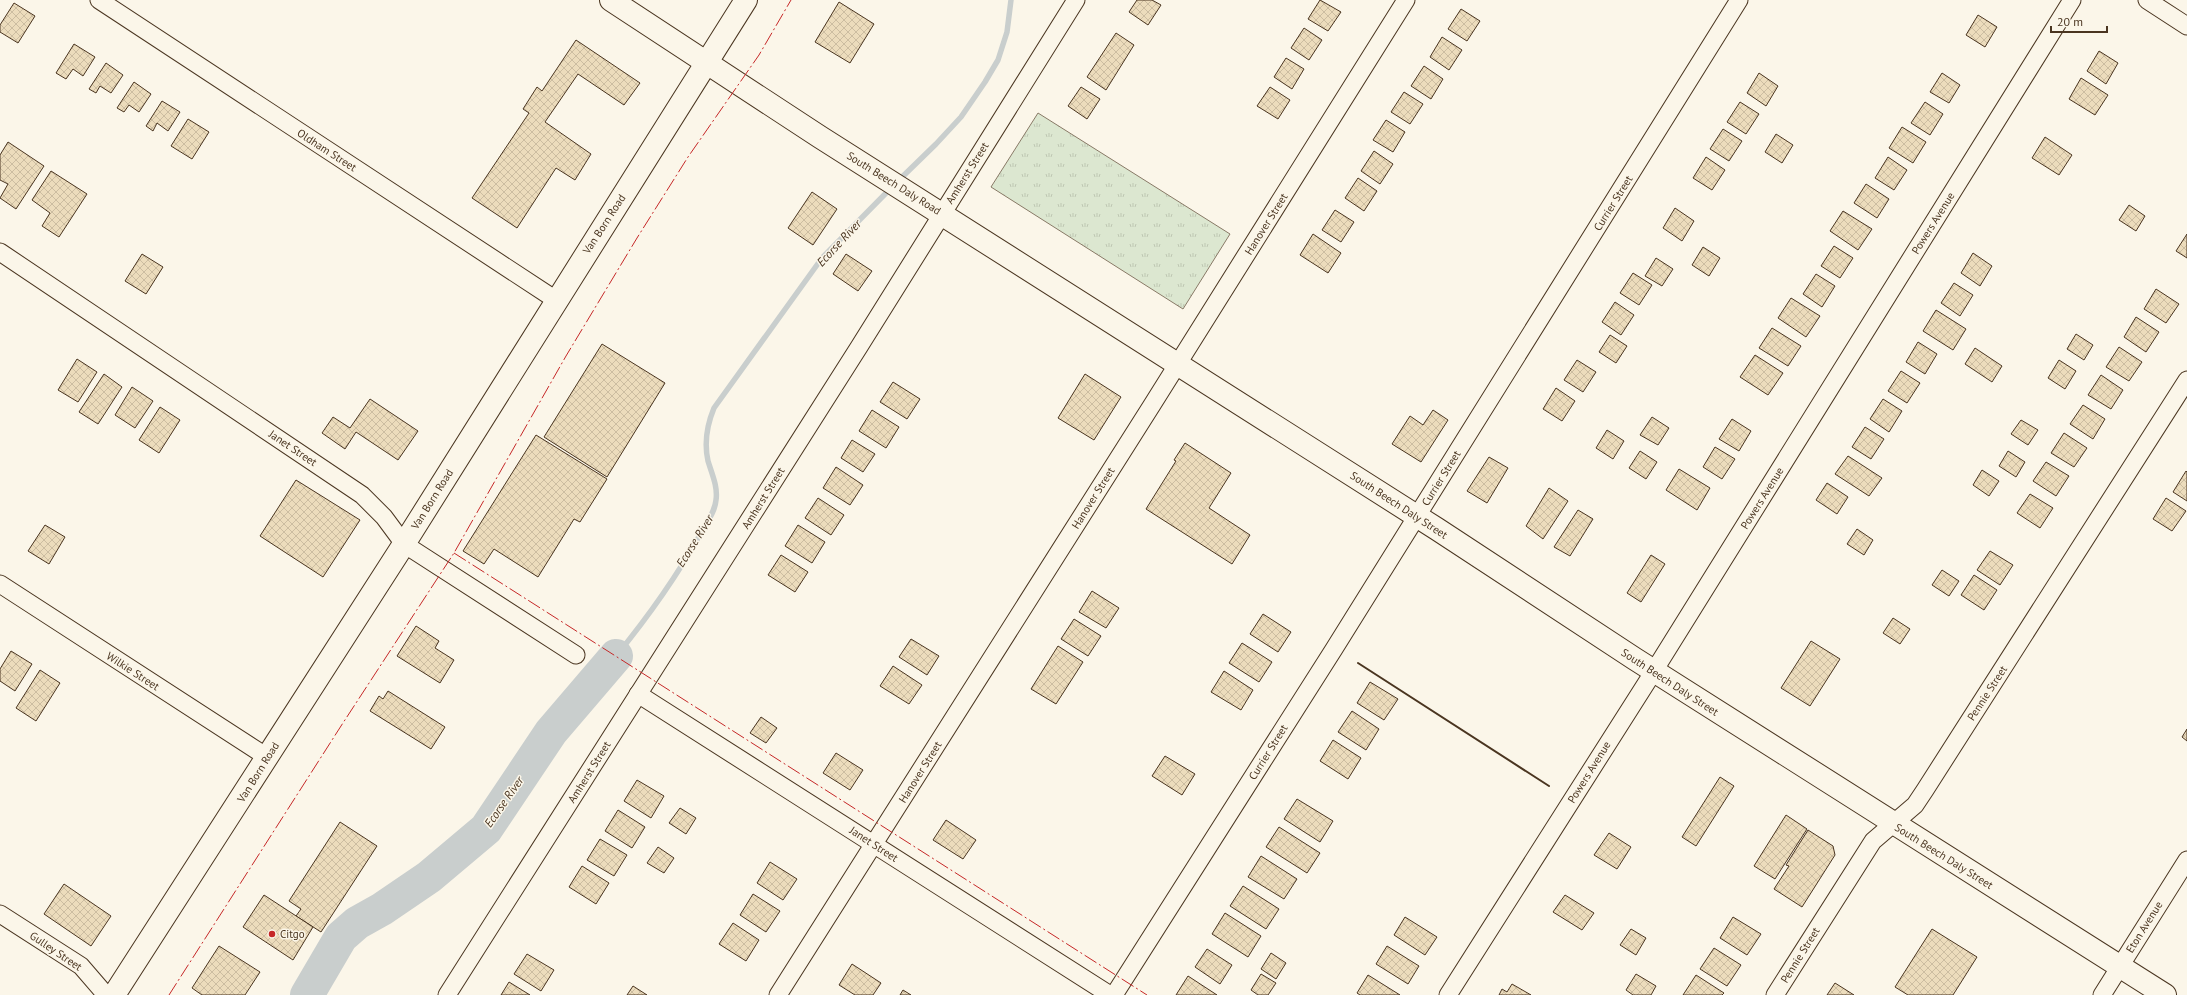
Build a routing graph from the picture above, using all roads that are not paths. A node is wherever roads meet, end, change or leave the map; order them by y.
1 (99, 0) edge
2 (611, 0) edge
3 (746, 0) edge
4 (1076, 0) edge
5 (1406, 0) edge
6 (1739, 0) edge
7 (2072, 0) edge
8 (2147, 0) edge
9 (2187, 26) edge
10 (707, 63) junction
11 (942, 214) junction
12 (0, 252) edge
13 (556, 300) junction
14 (1178, 364) junction
15 (2187, 380) edge
16 (1417, 516) junction
17 (404, 544) junction
18 (0, 584) edge
19 (576, 655) dead end
20 (1654, 671) junction
21 (638, 694) junction
22 (267, 757) junction
23 (1892, 824) junction
24 (874, 844) junction
25 (2187, 860) edge
26 (0, 914) edge
27 (2120, 966) junction
28 (106, 995) edge
29 (114, 995) edge
30 (447, 995) edge
31 (778, 995) edge
32 (1110, 995) edge
33 (1114, 995) edge
34 (1448, 995) edge
35 (1775, 995) edge
36 (2102, 995) edge
37 (2165, 995) edge

1 - 13 street, Oldham Street
2 - 10 main road, South Beech Daly Road
3 - 10 main road, Van Born Road
4 - 11 street, Amherst Street
5 - 14 street, Hanover Street
6 - 16 street, Currier Street
7 - 20 street, Powers Avenue
8 - 9 street
10 - 11 main road, South Beech Daly Road
10 - 13 main road, Van Born Road
11 - 14 main road, South Beech Daly Road
11 - 21 street, Amherst Street
12 - 17 street, Janet Street
13 - 17 main road, Van Born Road
14 - 16 main road, South Beech Daly Street
14 - 24 street, Hanover Street
15 - 23 street, Pennie Street
16 - 20 main road, South Beech Daly Street
16 - 33 street, Currier Street
17 - 19 street, Janet Street
17 - 22 main road, Van Born Road
18 - 22 street, Wilkie Street
20 - 23 main road, South Beech Daly Street
20 - 34 street, Powers Avenue
21 - 24 street, Janet Street
21 - 30 street, Amherst Street
22 - 29 main road, Van Born Road
23 - 27 main road, South Beech Daly Street
23 - 35 street, Pennie Street
24 - 31 street, Hanover Street
24 - 32 street, Janet Street
25 - 27 street, Eton Avenue
26 - 28 street, Gulley Street
27 - 36 street, Eton Avenue
27 - 37 main road, South Beech Daly Street

